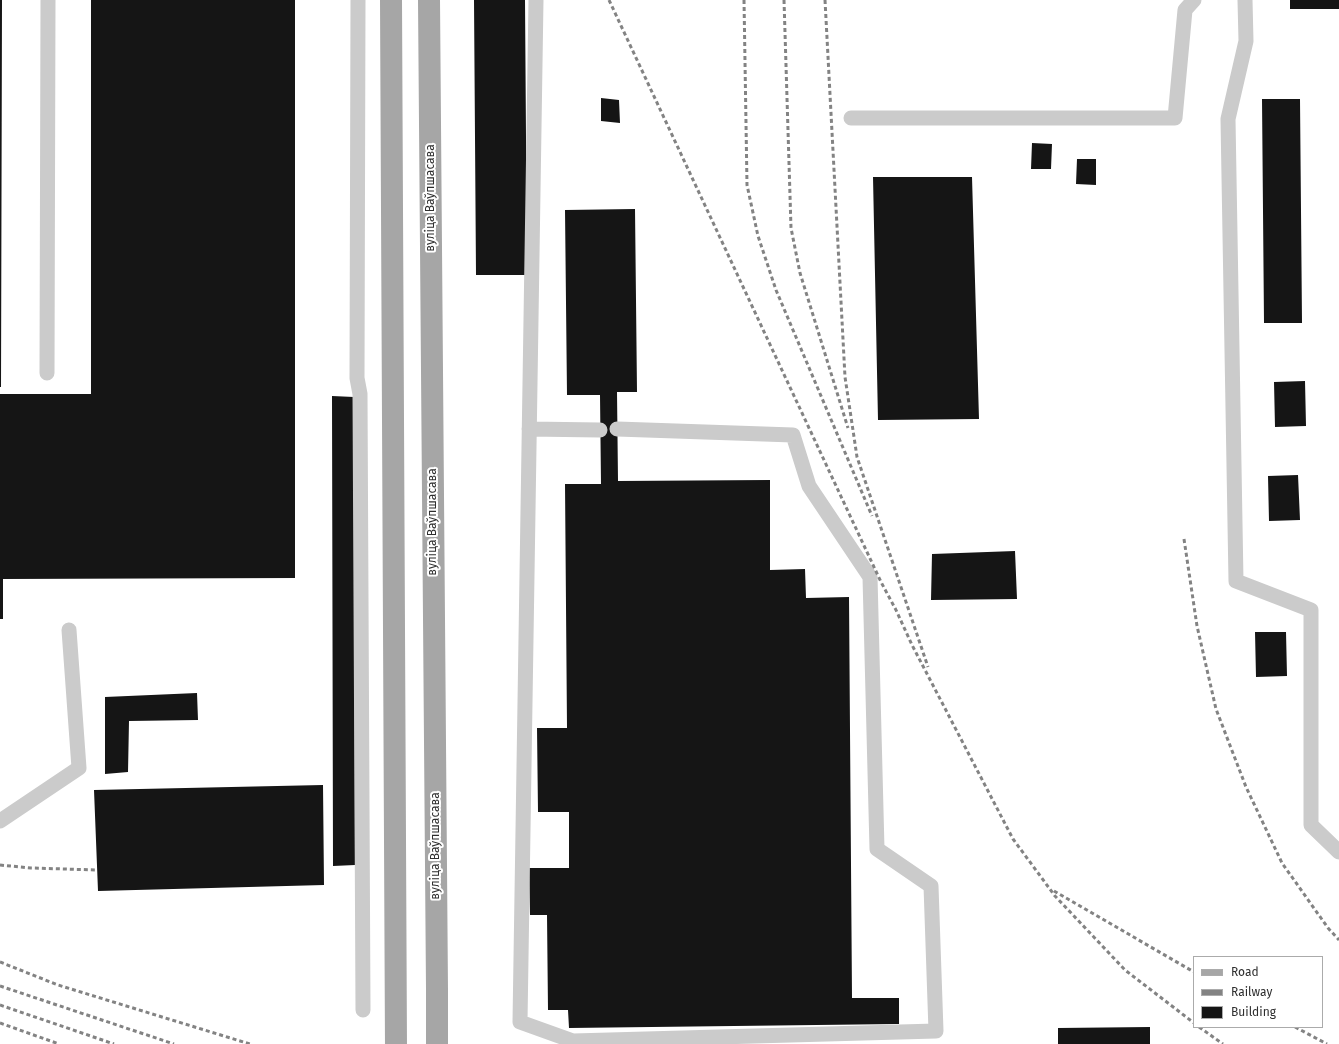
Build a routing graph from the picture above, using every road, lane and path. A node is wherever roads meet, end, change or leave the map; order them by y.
1 (48, 0) edge
2 (358, 0) edge
3 (391, 0) edge
4 (429, 0) edge
5 (536, 0) edge
6 (1194, 0) edge
7 (1245, 0) edge
8 (851, 118) dead end
9 (47, 373) dead end
10 (617, 429) dead end
11 (529, 430) junction
12 (600, 430) dead end
13 (69, 630) dead end
14 (0, 821) edge
15 (1339, 852) edge
16 (363, 1010) dead end
17 (396, 1044) edge
18 (436, 1044) edge

1 - 9 lane
2 - 16 lane
3 - 17 main road
4 - 18 main road, вуліца Ваўпшасава
5 - 11 lane
6 - 8 lane
7 - 15 lane
10 - 11 lane
11 - 12 lane
13 - 14 lane

